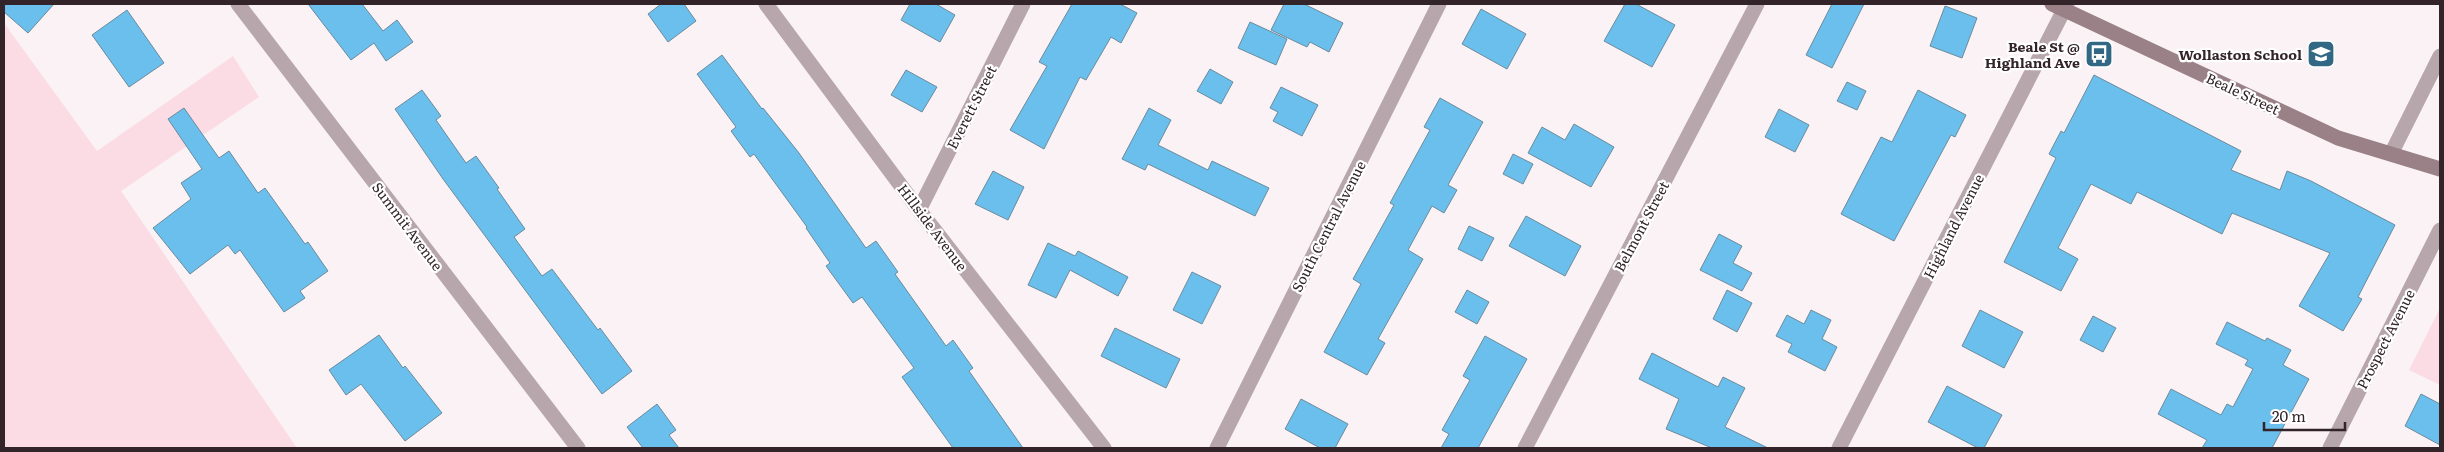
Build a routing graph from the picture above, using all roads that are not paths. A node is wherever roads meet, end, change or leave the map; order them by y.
1 (238, 4) edge
2 (766, 4) edge
3 (1024, 4) edge
4 (1439, 4) edge
5 (1757, 4) edge
6 (2061, 6) edge
7 (2440, 56) edge
8 (2391, 154) junction
9 (2440, 170) edge
10 (919, 210) junction
11 (2440, 230) edge
12 (578, 448) edge
13 (1104, 448) edge
14 (1217, 448) edge
15 (1525, 448) edge
16 (1839, 448) edge
17 (2330, 448) edge

1 - 12 street, Summit Avenue
2 - 10 street, Hillside Avenue
3 - 10 street, Everett Street
4 - 14 street, South Central Avenue
5 - 15 street, Belmont Street
6 - 8 main road, Beale Street
6 - 16 street, Highland Avenue
7 - 8 street
8 - 9 main road, Beale Street
10 - 13 street, Hillside Avenue
11 - 17 street, Prospect Avenue

